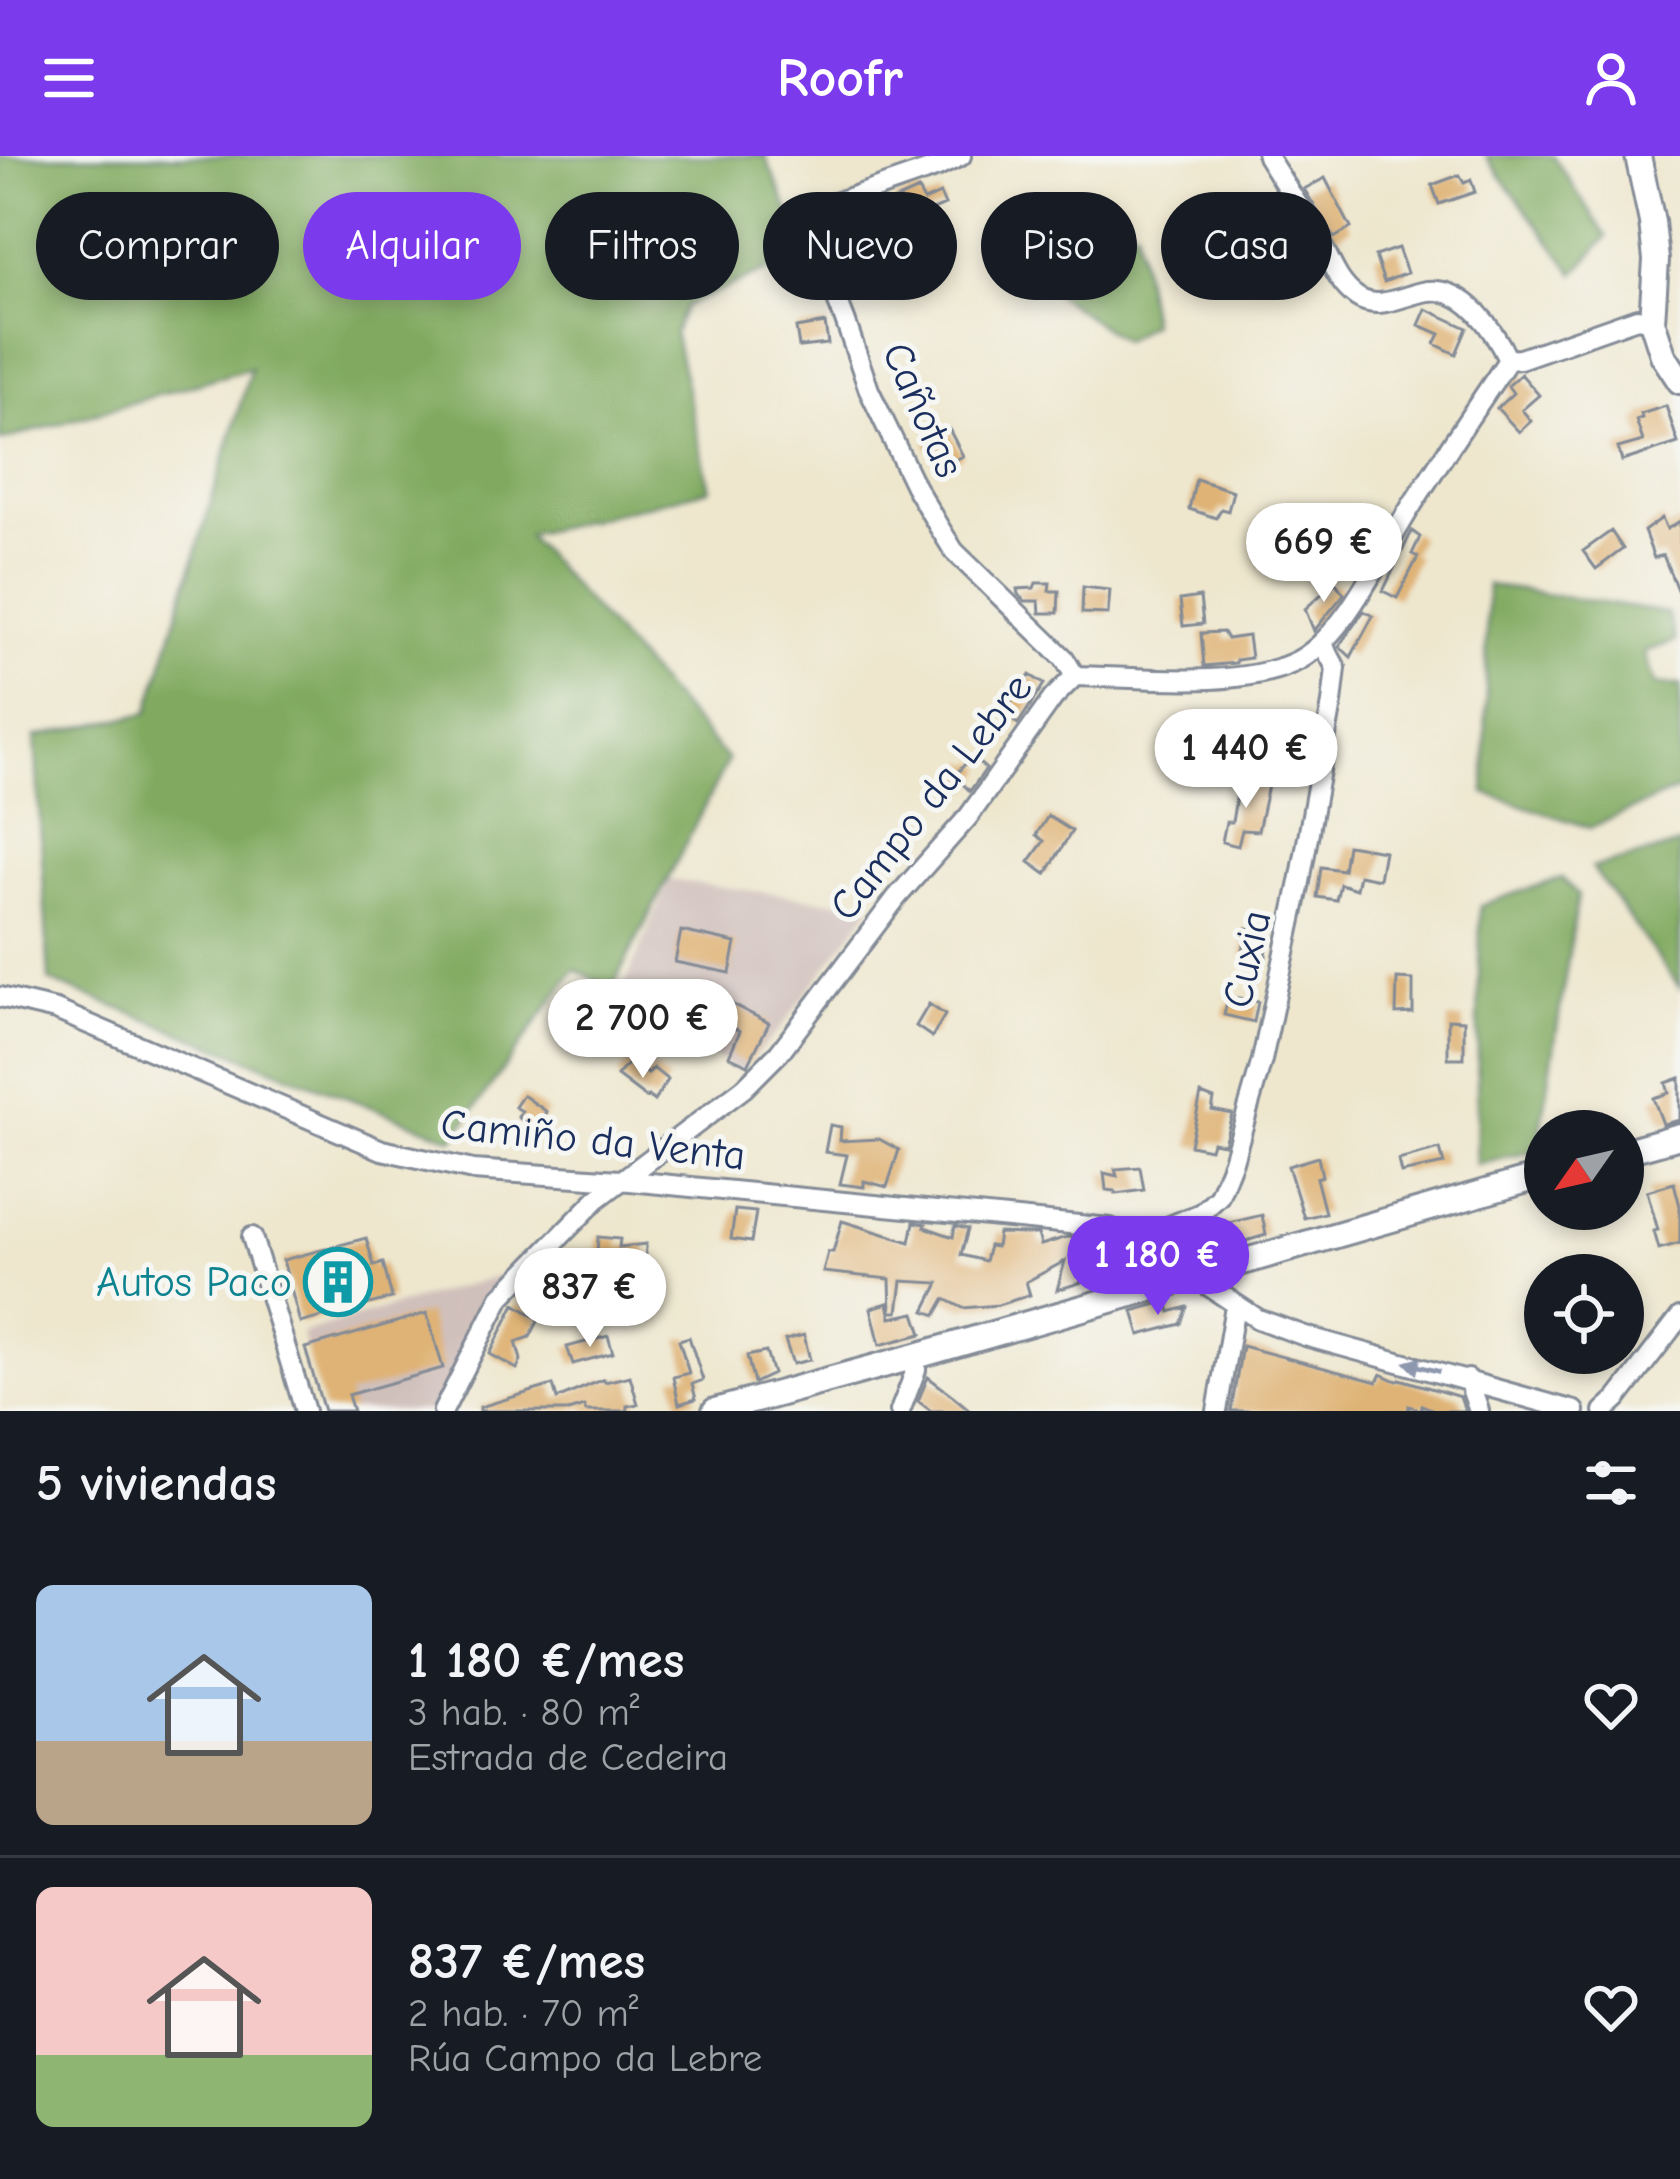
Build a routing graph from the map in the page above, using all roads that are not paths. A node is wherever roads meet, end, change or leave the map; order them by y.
1 (961, 156) edge
2 (1267, 156) edge
3 (1638, 156) edge
4 (1652, 321) junction
5 (1508, 360) junction
6 (1680, 381) edge
7 (1323, 644) junction
8 (1075, 676) junction
9 (0, 998) edge
10 (1680, 1136) edge
11 (1644, 1146) edge
12 (1644, 1151) edge
13 (1680, 1159) edge
14 (620, 1180) junction
15 (1524, 1181) edge
16 (252, 1237) dead end
17 (1138, 1239) junction
18 (1195, 1276) junction
19 (1235, 1306) junction
20 (1680, 1317) edge
21 (916, 1356) junction
22 (1644, 1365) edge
23 (1637, 1374) joint
24 (1468, 1379) junction
25 (749, 1406) edge
26 (305, 1411) edge
27 (443, 1411) edge
28 (715, 1411) edge
29 (900, 1411) edge
30 (1217, 1411) edge
31 (1479, 1411) edge
32 (1575, 1411) edge
33 (1604, 1411) edge
34 (1627, 1411) edge

1 - 8 street, Cañotas
2 - 5 street
3 - 4 main road
4 - 5 street
4 - 6 main road
5 - 7 street
7 - 8 street, Campo da Lebre
7 - 17 street, Cuxia
8 - 14 street, Campo da Lebre
9 - 14 street, Camiño da Venta
10 - 11 main road
12 - 13 main road
14 - 17 street, Camiño da Venta
14 - 27 street, Campo da Lebre
15 - 18 main road
16 - 26 street
17 - 18 street, Camiño da Venta
18 - 19 street, Camiño da Venta
18 - 21 main road
24 -> 19 street, Camiño da Venta
19 - 30 street
20 - 22 street
21 - 25 main road
21 - 29 street
23 - 33 street
23 - 34 street
24 - 31 street
24 - 32 street, Camiño da Venta
25 - 28 main road

